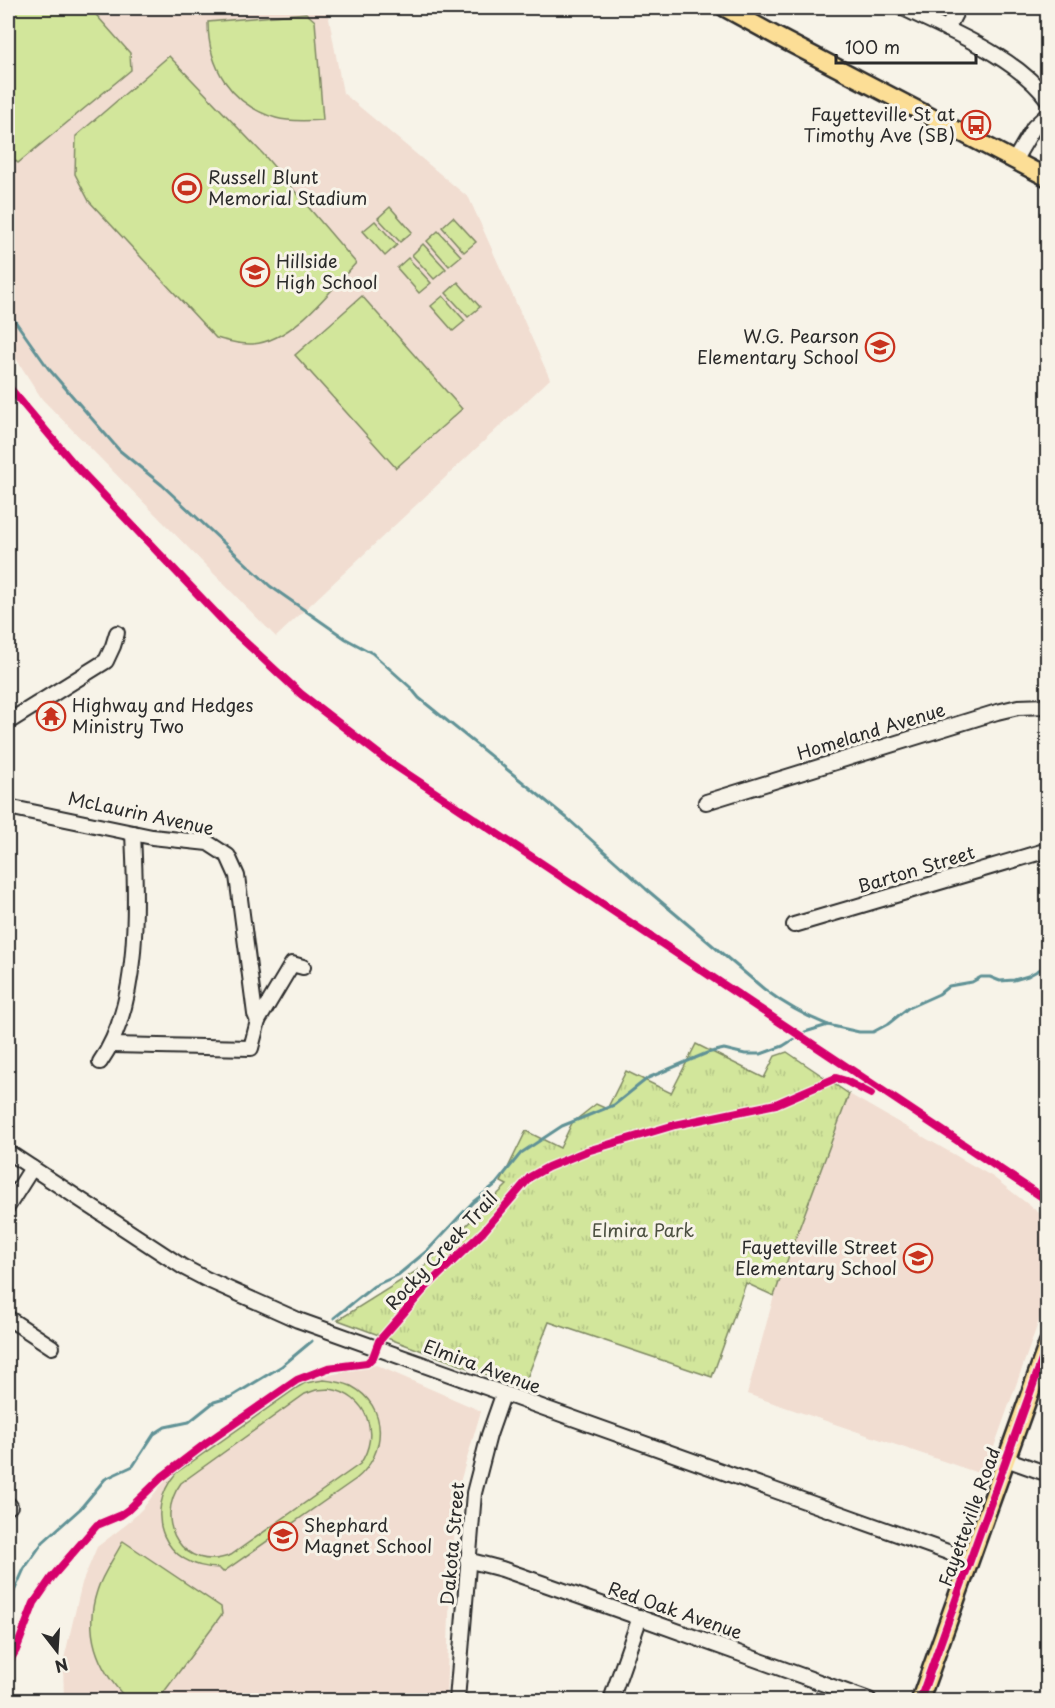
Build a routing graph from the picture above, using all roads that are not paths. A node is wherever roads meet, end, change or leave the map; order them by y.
1 (725, 8) edge
2 (903, 8) edge
3 (958, 8) edge
4 (947, 29) junction
5 (1047, 100) edge
6 (1047, 114) edge
7 (1014, 160) junction
8 (1047, 178) edge
9 (117, 633) dead end
10 (1047, 706) edge
11 (8, 722) edge
12 (706, 802) dead end
13 (8, 807) edge
14 (133, 833) junction
15 (1047, 850) edge
16 (794, 925) dead end
17 (303, 967) dead end
18 (262, 1016) junction
19 (112, 1045) junction
20 (100, 1062) dead end
21 (8, 1152) edge
22 (32, 1168) junction
23 (8, 1206) edge
24 (8, 1318) edge
25 (1047, 1343) edge
26 (52, 1347) dead end
27 (503, 1395) junction
28 (1006, 1459) junction
29 (1047, 1474) edge
30 (467, 1560) junction
31 (970, 1560) junction
32 (640, 1617) junction
33 (458, 1701) edge
34 (611, 1701) edge
35 (869, 1701) edge
36 (920, 1701) edge

1 - 7 main road
2 - 4 street
3 - 4 street
4 - 5 street
6 - 7 street
7 - 8 main road
9 - 11 street
10 - 12 street, Homeland Avenue
13 - 14 street, McLaurin Avenue
14 - 18 street, McLaurin Avenue
14 - 19 street
15 - 16 street, Barton Street
17 - 18 street
18 - 19 street
19 - 20 street
21 - 22 street, Elmira Avenue
22 - 23 street
22 - 27 street, Elmira Avenue
24 - 26 street
25 - 28 main road, Fayetteville Road
27 - 30 street, Dakota Street
27 - 31 street, Elmira Avenue
28 - 29 street
28 - 31 main road, Fayetteville Road
30 - 32 street, Red Oak Avenue
30 - 33 street, Dakota Street
31 - 36 main road, Fayetteville Road
32 - 34 street
32 - 35 street, Red Oak Avenue

